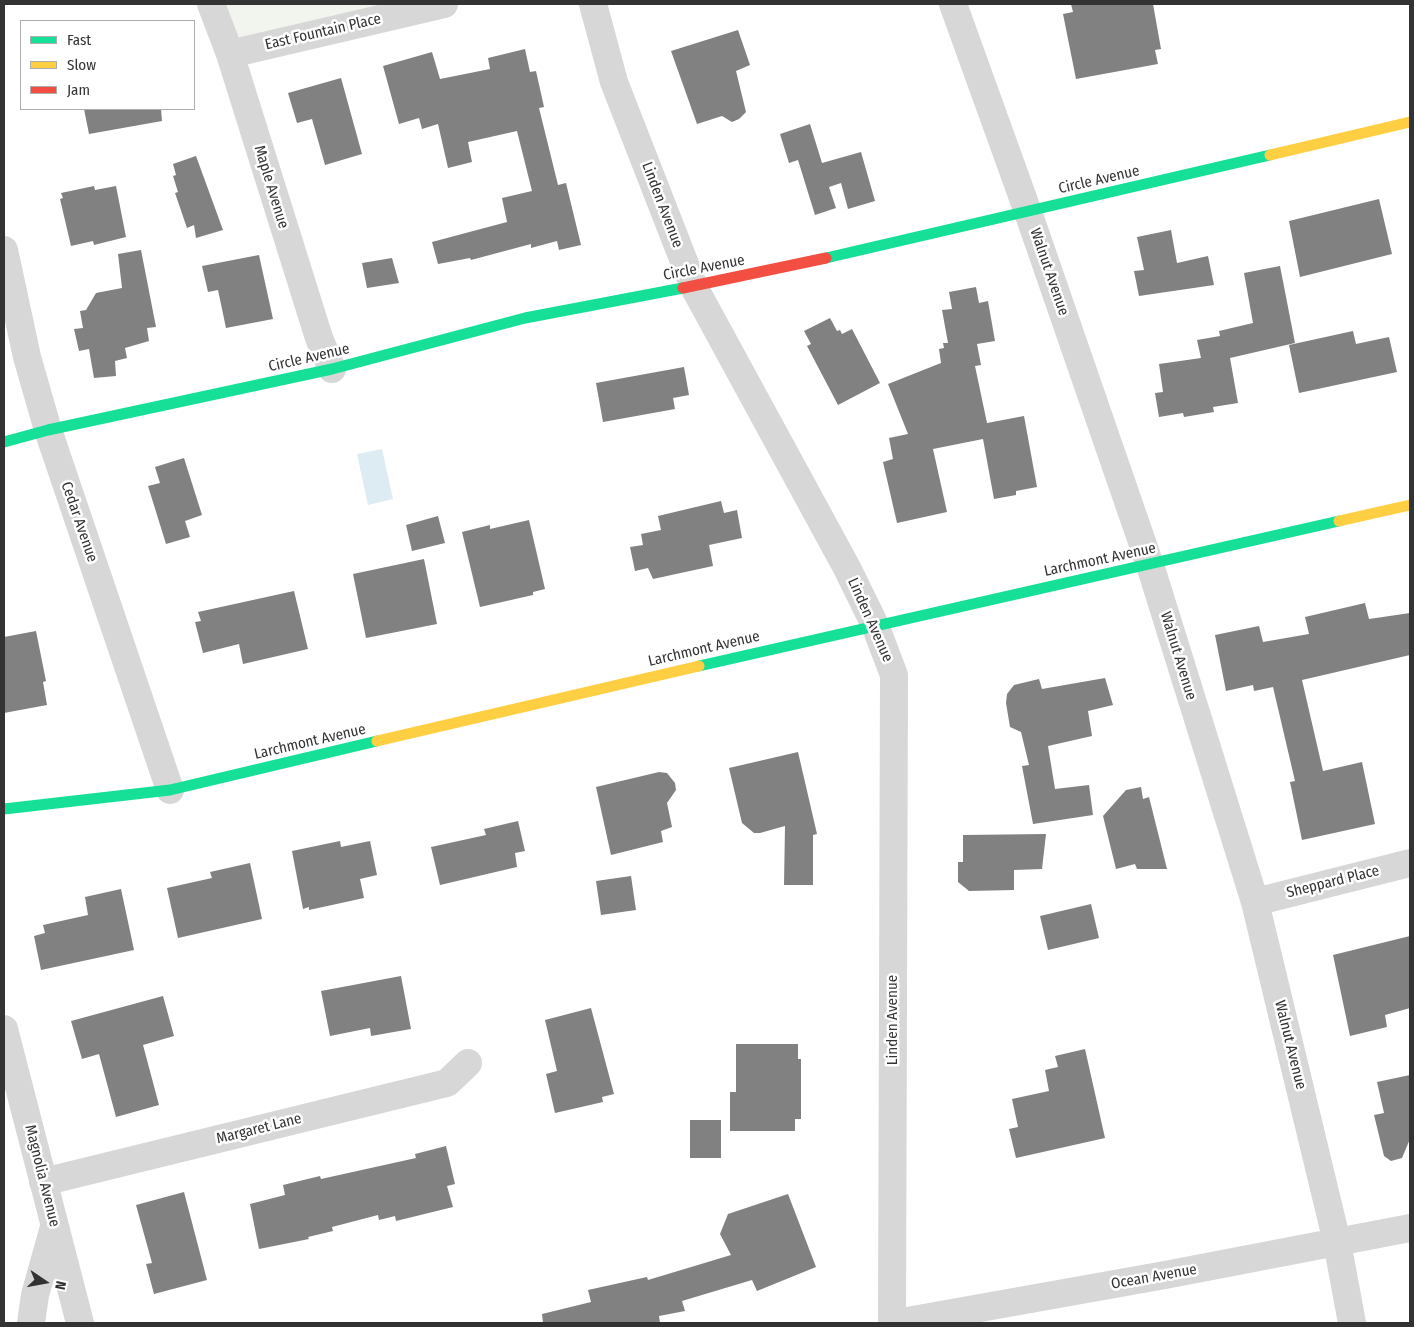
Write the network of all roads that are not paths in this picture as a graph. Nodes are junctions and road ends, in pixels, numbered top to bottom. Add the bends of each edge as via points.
1 (211, 4) edge
2 (444, 4) edge
3 (593, 4) edge
4 (953, 4) edge
5 (230, 54) junction
6 (1410, 122) edge
7 (1028, 212) junction
8 (4, 250) edge
9 (694, 287) junction
10 (332, 369) junction
11 (48, 430) junction
12 (4, 442) edge
13 (1410, 505) edge
14 (1150, 565) junction
15 (875, 625) junction
16 (170, 790) junction
17 (4, 809) edge
18 (1410, 863) edge
19 (1255, 902) junction
20 (4, 1029) edge
21 (468, 1064) dead end
22 (43, 1182) junction
23 (54, 1226) junction
24 (1410, 1228) edge
25 (1337, 1242) junction
26 (31, 1323) edge
27 (80, 1323) edge
28 (892, 1323) edge
29 (896, 1323) edge
30 (1352, 1323) edge

1 - 5 street, Maple Avenue
2 - 5 street, East Fountain Place
3 - 9 street, Linden Avenue via 614,82
4 - 7 street, Walnut Avenue
5 - 10 street, Maple Avenue via 319,338
6 - 7 street, Circle Avenue
7 - 9 street, Circle Avenue
7 - 14 street, Walnut Avenue
8 - 11 street, Cedar Avenue via 27,357
9 - 10 street, Circle Avenue via 525,318
9 - 15 street, Linden Avenue
10 - 11 street, Circle Avenue
11 - 12 street, Circle Avenue
11 - 16 street, Cedar Avenue
13 - 14 street, Larchmont Avenue
14 - 15 street, Larchmont Avenue
14 - 19 street, Walnut Avenue
15 - 16 street, Larchmont Avenue
15 - 28 street, Linden Avenue via 894,674
16 - 17 street, Larchmont Avenue via 79,803
18 - 19 street, Sheppard Place
19 - 25 street, Walnut Avenue
20 - 22 street, Magnolia Avenue
21 - 22 street, Margaret Lane via 447,1083
22 - 23 street, Magnolia Avenue
23 - 26 street via 35,1295
23 - 27 street, Magnolia Avenue
24 - 25 street, Ocean Avenue
25 - 29 street, Ocean Avenue via 1166,1276
25 - 30 street, Walnut Avenue

